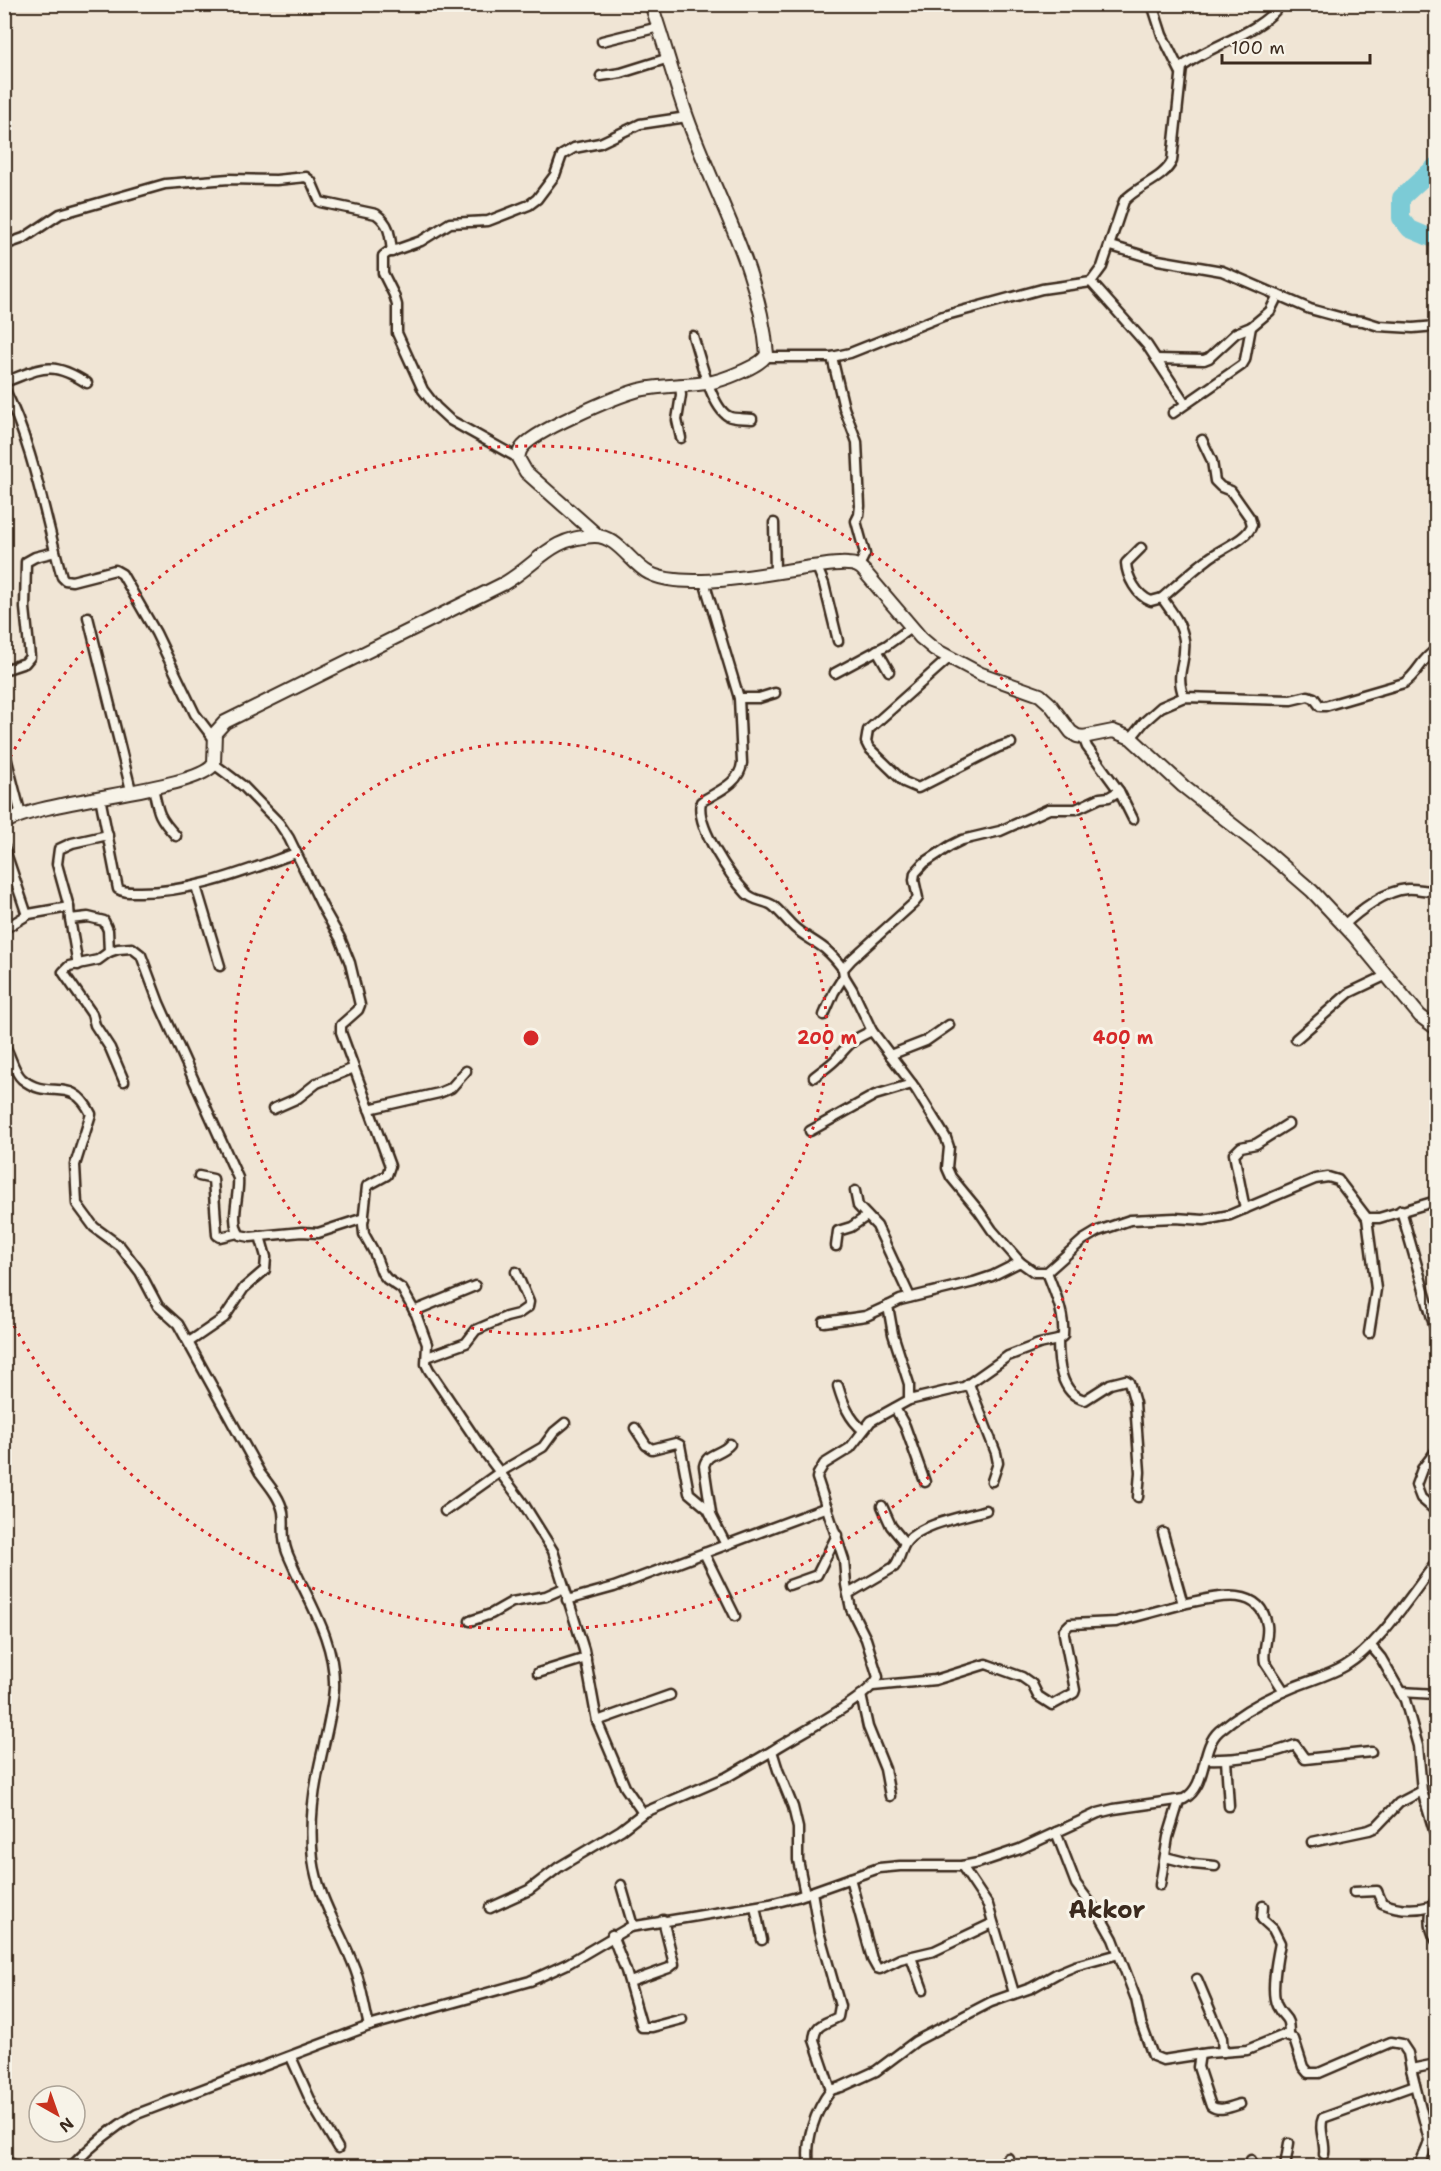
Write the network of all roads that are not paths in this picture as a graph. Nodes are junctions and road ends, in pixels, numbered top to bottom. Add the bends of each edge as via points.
1 (651, 4) edge
2 (1152, 4) edge
3 (1281, 4) edge
4 (658, 27) junction
5 (602, 41) dead end
6 (669, 58) junction
7 (1180, 71) junction
8 (601, 76) dead end
9 (687, 117) junction
10 (4, 245) edge
11 (1111, 246) junction
12 (392, 252) junction
13 (1091, 282) junction
14 (1278, 294) junction
15 (1437, 326) edge
16 (1251, 327) junction
17 (693, 336) dead end
18 (766, 357) junction
19 (832, 357) junction
20 (1156, 359) junction
21 (4, 382) edge
22 (87, 383) dead end
23 (707, 383) junction
24 (680, 384) junction
25 (4, 388) edge
26 (1185, 403) junction
27 (1173, 413) dead end
28 (752, 419) dead end
29 (681, 438) dead end
30 (1202, 440) dead end
31 (518, 458) junction
32 (774, 523) dead end
33 (597, 535) junction
34 (1141, 548) dead end
35 (55, 552) junction
36 (859, 566) junction
37 (817, 567) junction
38 (775, 572) junction
39 (704, 581) junction
40 (1161, 598) junction
41 (88, 617) dead end
42 (912, 627) junction
43 (838, 641) dead end
44 (877, 650) junction
45 (1437, 650) edge
46 (949, 658) junction
47 (4, 670) edge
48 (889, 671) dead end
49 (835, 673) dead end
50 (775, 693) dead end
51 (1184, 697) junction
52 (739, 698) junction
53 (1083, 737) junction
54 (1131, 738) junction
55 (214, 739) junction
56 (1011, 743) dead end
57 (4, 749) edge
58 (214, 764) junction
59 (153, 786) junction
60 (131, 790) junction
61 (1119, 791) junction
62 (100, 797) junction
63 (21, 815) junction
64 (1133, 819) dead end
65 (4, 823) edge
66 (108, 835) junction
67 (176, 836) dead end
68 (4, 847) edge
69 (296, 853) junction
70 (196, 886) junction
71 (1437, 891) edge
72 (69, 907) junction
73 (27, 915) junction
74 (70, 919) junction
75 (1344, 925) junction
76 (4, 929) edge
77 (110, 952) junction
78 (78, 965) junction
79 (220, 966) dead end
80 (844, 973) junction
81 (1387, 975) junction
82 (824, 1015) dead end
83 (949, 1025) dead end
84 (1437, 1028) edge
85 (872, 1031) junction
86 (1296, 1039) dead end
87 (4, 1045) edge
88 (890, 1055) junction
89 (354, 1068) junction
90 (466, 1071) dead end
91 (814, 1077) dead end
92 (124, 1080) dead end
93 (912, 1084) junction
94 (273, 1109) dead end
95 (369, 1109) junction
96 (1288, 1124) dead end
97 (810, 1131) dead end
98 (199, 1176) dead end
99 (855, 1191) dead end
100 (1437, 1201) edge
101 (1245, 1209) junction
102 (1401, 1210) junction
103 (867, 1216) junction
104 (364, 1218) junction
105 (1367, 1218) junction
106 (238, 1233) junction
107 (260, 1236) junction
108 (836, 1246) dead end
109 (1020, 1262) junction
110 (516, 1272) dead end
111 (1047, 1272) junction
112 (475, 1286) dead end
113 (910, 1297) junction
114 (888, 1306) junction
115 (414, 1311) junction
116 (824, 1322) dead end
117 (1437, 1332) edge
118 (1369, 1333) dead end
119 (1058, 1340) junction
120 (189, 1342) junction
121 (427, 1357) junction
122 (969, 1384) junction
123 (837, 1386) dead end
124 (909, 1400) junction
125 (895, 1408) junction
126 (565, 1423) dead end
127 (635, 1428) dead end
128 (863, 1430) junction
129 (730, 1444) dead end
130 (1437, 1451) edge
131 (500, 1472) junction
132 (992, 1481) dead end
133 (925, 1482) dead end
134 (1138, 1497) dead end
135 (882, 1506) dead end
136 (827, 1507) junction
137 (986, 1510) dead end
138 (445, 1511) dead end
139 (1437, 1511) edge
140 (712, 1514) junction
141 (1163, 1533) dead end
142 (837, 1535) junction
143 (905, 1544) junction
144 (726, 1545) junction
145 (704, 1553) junction
146 (1437, 1563) edge
147 (789, 1586) dead end
148 (564, 1588) junction
149 (848, 1594) junction
150 (567, 1600) junction
151 (1183, 1604) junction
152 (735, 1616) dead end
153 (470, 1621) dead end
154 (1371, 1646) junction
155 (586, 1658) junction
156 (538, 1673) dead end
157 (873, 1686) junction
158 (1284, 1691) junction
159 (1401, 1692) junction
160 (1437, 1694) edge
161 (670, 1695) dead end
162 (861, 1695) junction
163 (597, 1721) junction
164 (772, 1751) junction
165 (1371, 1752) dead end
166 (1205, 1758) junction
167 (1226, 1760) junction
168 (1422, 1791) junction
169 (890, 1796) dead end
170 (1437, 1798) edge
171 (1176, 1801) junction
172 (1425, 1802) junction
173 (1229, 1806) dead end
174 (643, 1814) junction
175 (1056, 1832) junction
176 (1437, 1837) edge
177 (1312, 1842) dead end
178 (1165, 1857) junction
179 (962, 1866) junction
180 (1215, 1866) dead end
181 (850, 1878) junction
182 (621, 1885) dead end
183 (1160, 1885) dead end
184 (1354, 1892) dead end
185 (808, 1893) junction
186 (1434, 1902) edge
187 (1263, 1906) dead end
188 (755, 1907) junction
189 (490, 1908) dead end
190 (663, 1920) junction
191 (993, 1923) junction
192 (633, 1926) junction
193 (612, 1935) junction
194 (762, 1940) dead end
195 (1437, 1940) edge
196 (1119, 1954) junction
197 (911, 1957) junction
198 (1197, 1979) dead end
199 (630, 1982) junction
200 (923, 1990) dead end
201 (1014, 1993) junction
202 (682, 2019) dead end
203 (369, 2026) junction
204 (1289, 2036) junction
205 (1223, 2052) junction
206 (1200, 2054) junction
207 (291, 2057) junction
208 (1437, 2064) edge
209 (1411, 2069) junction
210 (1415, 2085) junction
211 (831, 2090) junction
212 (1240, 2104) dead end
213 (1288, 2143) dead end
214 (338, 2148) dead end
215 (1324, 2154) dead end
216 (1008, 2158) dead end
217 (4, 2162) edge
218 (12, 2166) edge
219 (72, 2166) edge
220 (810, 2166) edge
221 (999, 2166) edge
222 (1285, 2166) edge
223 (1420, 2166) edge

1 - 4 street
2 - 7 street
3 - 7 street via 1244,33
4 - 5 street
4 - 6 street
6 - 8 street
6 - 9 street
7 - 11 street via 1172,161 1124,201
9 - 12 street via 640,124 600,143 574,148 562,155 555,175 529,205 488,221 450,224
9 - 18 street via 745,255 757,298
10 - 12 street via 24,238 60,214 165,184 306,177 320,202 381,218 389,227
11 - 13 street
11 - 14 street via 1158,260 1222,271
12 - 31 street via 383,256 383,273 394,295 397,333 423,390 450,420
13 - 19 street via 1042,289 943,316
13 - 20 street
14 - 15 street via 1310,309 1379,326
14 - 16 street via 1270,311
16 - 20 street via 1236,333 1204,360
16 - 26 street via 1242,365
17 - 23 street
18 - 19 street
18 - 23 street via 759,364
19 - 36 street via 857,442 860,506 856,521 865,554
20 - 26 street
21 - 22 street via 46,368 76,375
23 - 24 street
23 - 28 street via 728,417
24 - 29 street via 677,420
24 - 31 street via 638,391 598,406 533,438 522,447
25 - 35 street via 37,476
26 - 27 street
30 - 40 street via 1212,461 1215,481 1231,491 1252,525
31 - 33 street via 526,472
32 - 38 street
33 - 39 street via 620,547 650,574
33 - 55 street via 554,546 503,584 225,722
34 - 40 street via 1126,563 1129,575 1142,597 1151,601
35 - 47 street via 26,562 30,657 25,663
35 - 55 street via 62,577 67,580 115,570 122,574 195,714
36 - 37 street
36 - 42 street
37 - 38 street
37 - 43 street
38 - 39 street
39 - 52 street
40 - 51 street via 1175,615 1184,639 1179,680
41 - 60 street
42 - 44 street
42 - 46 street via 927,644
44 - 48 street
44 - 49 street
45 - 51 street via 1423,659 1404,683 1325,706 1308,696
46 - 53 street via 981,675 1040,695 1071,732
46 - 56 street via 868,730 866,742 904,782 918,788
50 - 52 street
51 - 54 street via 1161,707
52 - 80 street via 742,768 725,788 701,802 706,832 746,893 776,909 794,928 826,949
53 - 54 street via 1113,731
53 - 61 street
54 - 75 street via 1183,786 1312,891
55 - 58 street
57 - 63 street
58 - 59 street via 201,774
58 - 69 street via 243,786 279,823
59 - 60 street
59 - 67 street via 162,822
60 - 62 street
61 - 64 street
61 - 80 street via 1076,809 1049,809 1000,831 962,840 939,853 915,873 918,898 851,960
62 - 63 street
62 - 66 street
63 - 65 street
66 - 70 street via 120,891 152,892
66 - 72 street via 59,849 57,864
68 - 73 street
69 - 70 street
69 - 89 street via 350,963 360,1005 340,1028
70 - 79 street
71 - 75 street via 1398,891 1370,903
72 - 73 street
72 - 74 street
73 - 76 street
74 - 77 street via 88,917 104,921
74 - 78 street
75 - 81 street
77 - 78 street
77 - 106 street via 132,948 141,955 238,1178
78 - 92 street via 69,966 63,974 92,1014
80 - 82 street
80 - 85 street
81 - 84 street via 1420,1016
81 - 86 street via 1349,993
83 - 88 street via 926,1041
85 - 88 street
85 - 91 street via 855,1038
87 - 120 street via 21,1078 84,1099 91,1114 75,1165 77,1203 94,1227 120,1246 159,1306 178,1324
88 - 93 street
89 - 94 street via 317,1083 298,1098
89 - 95 street
90 - 95 street via 451,1088
93 - 97 street via 876,1095
93 - 109 street via 946,1138 951,1177
95 - 104 street via 390,1166 387,1175 368,1186
96 - 101 street via 1234,1154
98 - 106 street via 213,1179 217,1235
99 - 103 street via 858,1206
100 - 102 street
101 - 105 street via 1328,1177 1338,1180
101 - 111 street via 1204,1220 1130,1220 1083,1240
102 - 105 street
102 - 117 street
103 - 108 street via 838,1231
103 - 113 street via 877,1226
104 - 107 street via 318,1233
104 - 115 street via 366,1239 382,1274 402,1288
105 - 118 street via 1376,1289
106 - 107 street via 243,1237
107 - 120 street via 266,1270 244,1288 224,1318
109 - 111 street via 1034,1272
109 - 113 street via 974,1282
110 - 121 street via 528,1307 476,1330 466,1343
111 - 119 street via 1062,1318 1063,1336
112 - 115 street
113 - 114 street
114 - 116 street via 866,1316
114 - 124 street via 909,1384
115 - 121 street via 427,1344
119 - 122 street via 1008,1356
119 - 134 street via 1062,1377 1081,1400 1110,1384 1129,1382 1135,1403
120 - 203 street via 279,1501 284,1543 320,1624 330,1659 334,1687 316,1778 313,1858 319,1888 356,1970
121 - 131 street via 429,1370
122 - 124 street
122 - 132 street via 996,1454 998,1463
123 - 128 street via 853,1422
124 - 125 street
125 - 128 street
125 - 133 street
126 - 131 street via 543,1447
127 - 140 street via 652,1449 680,1445 689,1493
128 - 136 street via 856,1443 824,1464 818,1474
129 - 140 street via 705,1461
130 - 139 street via 1422,1469 1416,1485 1421,1498
131 - 138 street
131 - 148 street via 553,1551
135 - 143 street
136 - 142 street
136 - 144 street
137 - 143 street via 928,1528
140 - 144 street
141 - 151 street
142 - 147 street via 817,1575
142 - 149 street
143 - 149 street via 894,1567
144 - 145 street
145 - 150 street
145 - 152 street
146 - 154 street
148 - 150 street
148 - 153 street via 546,1596 512,1602
149 - 157 street via 874,1661 878,1677
150 - 155 street
151 - 157 street via 1116,1622 1070,1624 1064,1634 1075,1690 1052,1705 1022,1677 986,1664 935,1680
151 - 158 street via 1240,1596 1256,1603 1267,1627 1264,1662
154 - 158 street via 1345,1666
154 - 159 street
155 - 156 street
155 - 163 street
157 - 162 street
158 - 166 street via 1218,1732
159 - 160 street
159 - 168 street via 1418,1746
161 - 163 street
162 - 164 street
162 - 169 street
163 - 174 street via 625,1787
164 - 174 street via 727,1777
164 - 185 street via 793,1807 798,1828 798,1860
165 - 167 street via 1305,1759 1295,1745
166 - 167 street
166 - 171 street via 1194,1789 1189,1796
167 - 173 street
168 - 172 street
168 - 177 street via 1399,1803 1376,1827
170 - 172 street
171 - 175 street via 1098,1814
171 - 178 street
172 - 176 street
174 - 189 street via 559,1866 529,1890
175 - 179 street via 999,1856
175 - 196 street via 1076,1884 1100,1916
178 - 180 street
178 - 183 street
179 - 181 street via 879,1868
179 - 191 street via 988,1905
181 - 185 street
181 - 197 street via 877,1968
182 - 192 street
184 - 186 street via 1375,1890 1382,1903 1409,1909
185 - 188 street
185 - 211 street via 840,2006 838,2017 814,2032
186 - 195 street via 1430,1916
187 - 204 street via 1262,1919 1280,1943 1274,1995 1276,2005 1288,2020
188 - 190 street
188 - 194 street
190 - 192 street
190 - 199 street via 674,1964
191 - 197 street
191 - 201 street
192 - 193 street
193 - 199 street
193 - 203 street via 567,1964 530,1981
196 - 201 street via 1075,1966
196 - 206 street via 1153,2056 1175,2059
197 - 200 street
198 - 205 street via 1222,2038
199 - 202 street via 642,2026
201 - 211 street via 940,2027 876,2071
203 - 207 street
204 - 205 street via 1275,2037 1247,2050
204 - 209 street via 1297,2044 1308,2073 1319,2073 1390,2042 1402,2044
205 - 206 street
206 - 212 street via 1198,2067 1210,2106 1221,2109
207 - 214 street via 312,2106
207 - 219 street via 137,2115 102,2137
208 - 209 street
209 - 210 street
210 - 215 street via 1323,2118
210 - 223 street via 1429,2140
211 - 220 street via 812,2129 808,2147
213 - 222 street
216 - 221 street
217 - 218 street

